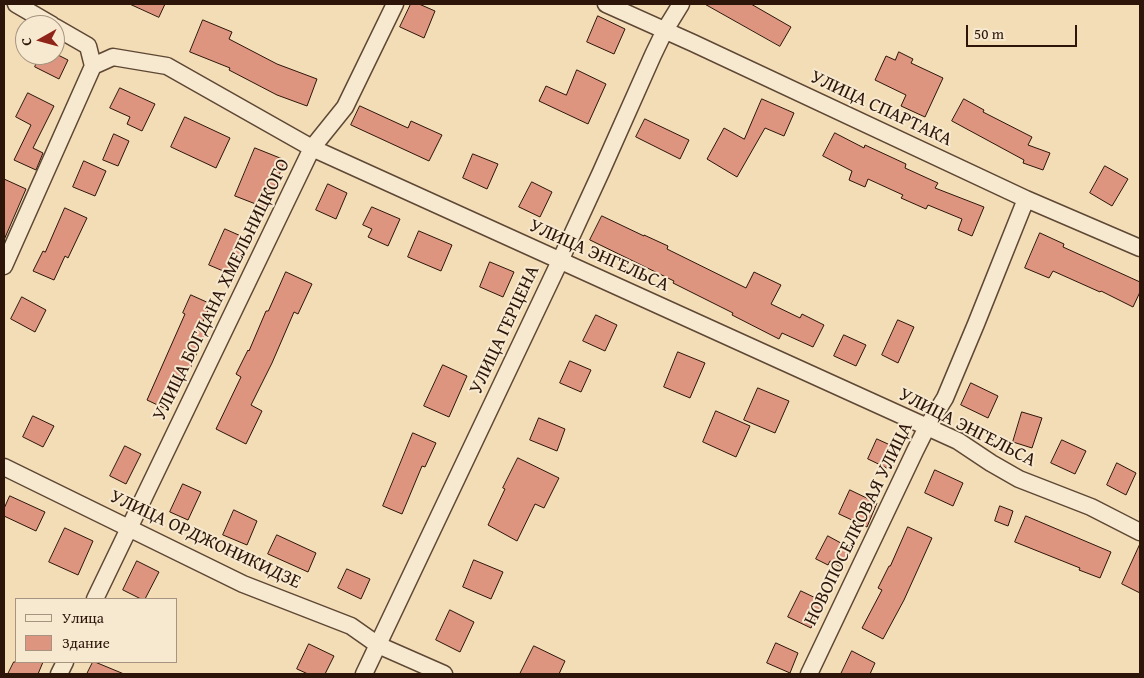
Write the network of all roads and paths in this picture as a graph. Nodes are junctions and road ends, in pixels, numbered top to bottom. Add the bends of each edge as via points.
1 (16, 4) edge
2 (395, 4) edge
3 (606, 4) edge
4 (681, 4) edge
5 (35, 15) edge
6 (665, 30) junction
7 (65, 32) edge
8 (93, 66) junction
9 (312, 148) junction
10 (1026, 199) junction
11 (1140, 248) edge
12 (560, 261) junction
13 (4, 266) edge
14 (927, 427) junction
15 (4, 467) edge
16 (129, 528) junction
17 (1140, 532) edge
18 (95, 598) edge
19 (378, 645) junction
20 (364, 674) edge
21 (444, 674) edge
22 (809, 674) edge

1 - 5 street
2 - 9 street, УЛИЦА БОГДАНА ХМЕЛЬНИЦКОГО via 345,107
3 - 6 street, УЛИЦА СПАРТАКА
4 - 6 street, УЛИЦА ГЕРЦЕНА
6 - 10 street, УЛИЦА СПАРТАКА
6 - 12 street, УЛИЦА ГЕРЦЕНА
7 - 8 street via 88,46
8 - 9 street, УЛИЦА ЭНГЕЛЬСА via 113,57 167,66
8 - 13 street
9 - 12 street, УЛИЦА ЭНГЕЛЬСА
9 - 16 street, УЛИЦА БОГДАНА ХМЕЛЬНИЦКОГО
10 - 11 street, УЛИЦА СПАРТАКА
10 - 14 street, НОВОПОСЕЛКОВАЯ УЛИЦА via 945,398
12 - 14 street, УЛИЦА ЭНГЕЛЬСА
12 - 19 street, УЛИЦА ГЕРЦЕНА
14 - 17 street, УЛИЦА ЭНГЕЛЬСА via 958,441 1019,479 1091,507
14 - 22 street, НОВОПОСЕЛКОВАЯ УЛИЦА
15 - 16 street, УЛИЦА ОРДЖОНИКИДЗЕ
16 - 18 street, УЛИЦА БОГДАНА ХМЕЛЬНИЦКОГО
16 - 19 street, УЛИЦА ОРДЖОНИКИДЗЕ via 243,584 351,626
19 - 20 street, УЛИЦА ГЕРЦЕНА
19 - 21 street, УЛИЦА ОРДЖОНИКИДЗЕ

